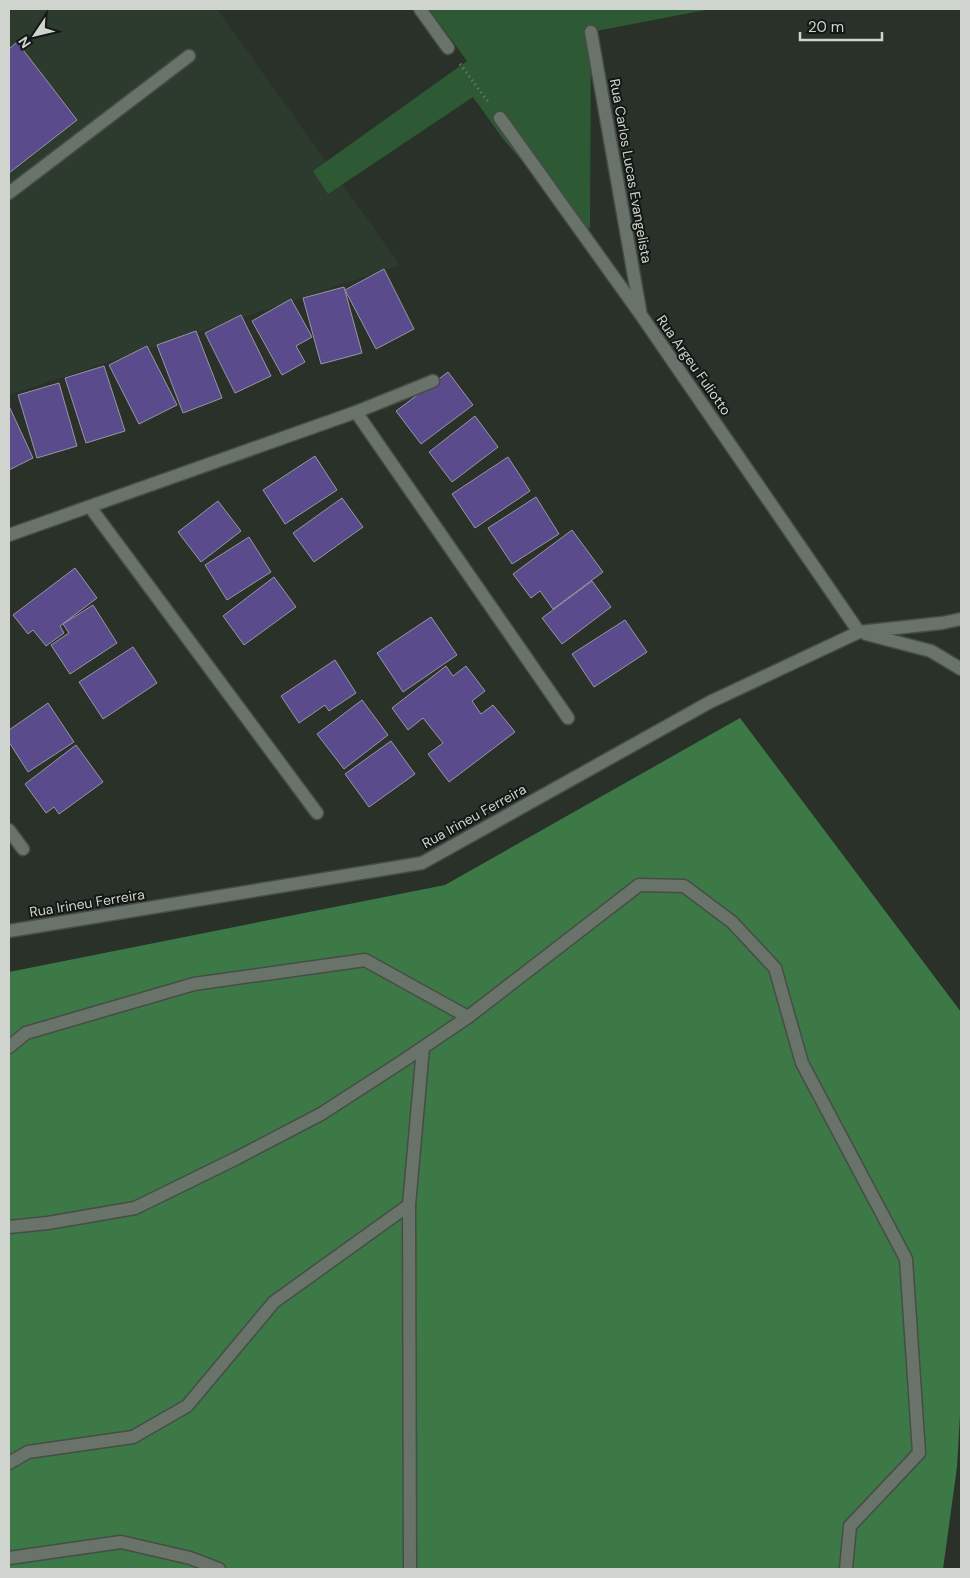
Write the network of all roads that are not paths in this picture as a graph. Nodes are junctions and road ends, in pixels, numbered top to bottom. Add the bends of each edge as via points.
1 (420, 9) edge
2 (591, 32) dead end
3 (448, 48) road end
4 (189, 56) dead end
5 (500, 118) road end
6 (9, 193) edge
7 (641, 315) junction
8 (433, 382) dead end
9 (356, 412) junction
10 (90, 506) junction
11 (9, 535) edge
12 (961, 619) edge
13 (859, 632) junction
14 (961, 669) edge
15 (568, 718) dead end
16 (317, 812) dead end
17 (9, 830) edge
18 (23, 849) dead end
19 (9, 931) edge
20 (468, 1017) junction
21 (9, 1047) edge
22 (423, 1048) junction
23 (409, 1205) junction
24 (9, 1227) edge
25 (9, 1463) edge
26 (9, 1558) edge
27 (219, 1569) edge
28 (410, 1569) edge
29 (846, 1569) edge

1 - 3 street
2 - 7 street, Rua Carlos Lucas Evangelista
4 - 6 street
5 - 7 street, Rua Argeu Fuliotto
7 - 13 street, Rua Argeu Fuliotto
8 - 9 street
9 - 10 street
9 - 15 street
10 - 11 street
10 - 16 street
12 - 13 street, Rua Irineu Ferreira
13 - 14 street via 931,651
13 - 19 street, Rua Irineu Ferreira via 710,702 422,862
17 - 18 street
20 - 21 street via 365,960 194,984 26,1033
20 - 22 street
20 - 29 street via 639,885 684,886 732,922 775,968 802,1063 906,1259 920,1453 850,1526
22 - 23 street
22 - 24 street via 322,1114 135,1208 48,1224
23 - 25 street via 274,1302 187,1406 133,1437 28,1452
23 - 28 street
26 - 27 street via 121,1542 190,1558

